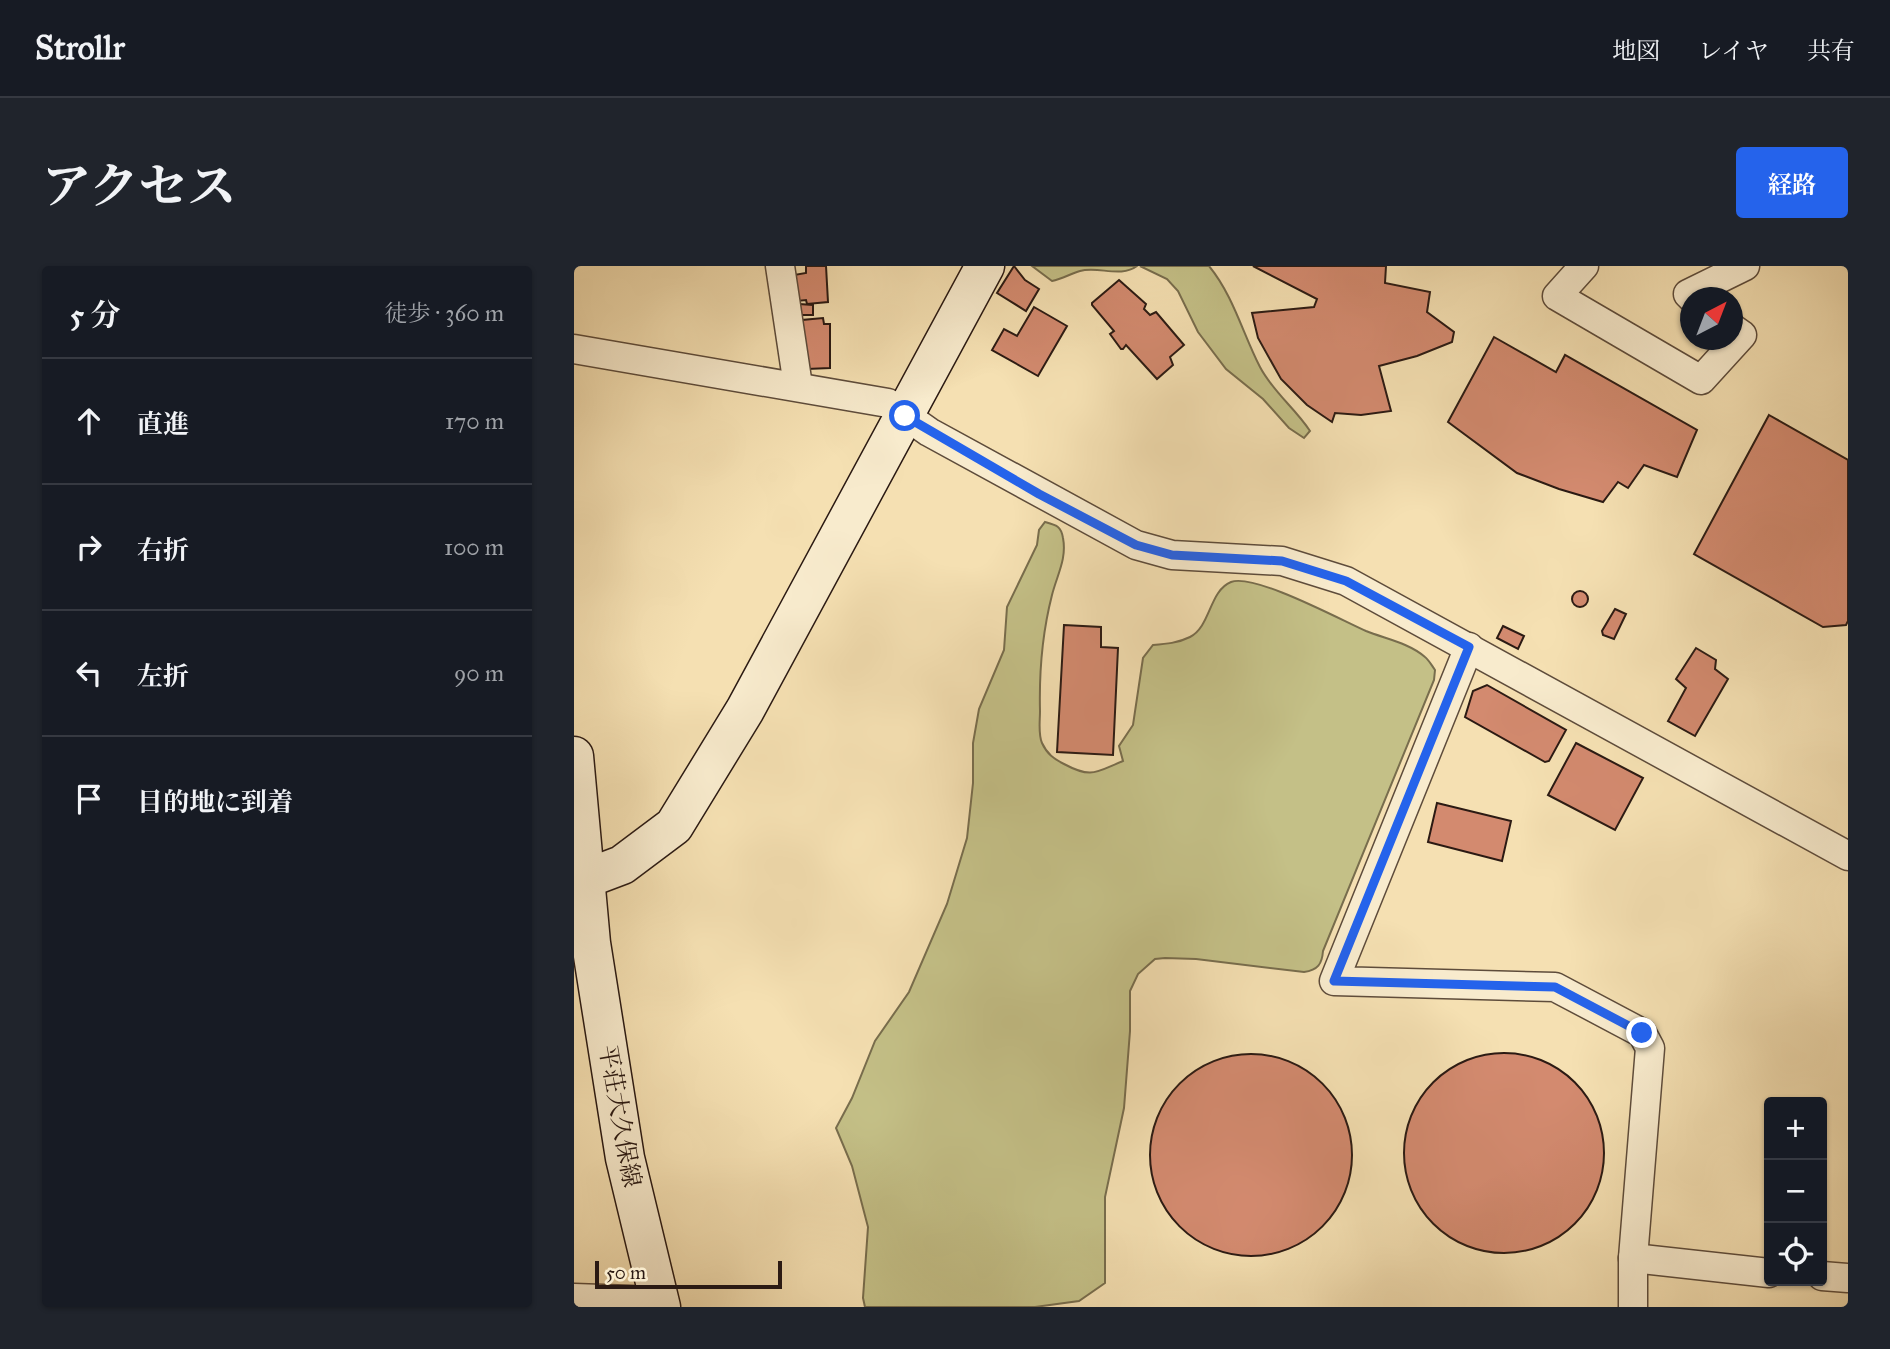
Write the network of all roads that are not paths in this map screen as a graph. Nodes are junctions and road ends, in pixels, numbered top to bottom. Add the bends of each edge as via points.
1 (780, 266) edge
2 (985, 266) edge
3 (1584, 266) edge
4 (1745, 266) edge
5 (1702, 287) edge
6 (574, 349) edge
7 (1728, 350) edge
8 (798, 386) junction
9 (905, 416) junction
10 (1469, 647) junction
11 (574, 756) edge
12 (1848, 856) edge
13 (585, 879) junction
14 (1633, 1258) junction
15 (1764, 1272) edge
16 (1827, 1276) edge
17 (1848, 1278) edge
18 (574, 1297) edge
19 (1634, 1300) edge
20 (660, 1304) edge

1 - 8 street
2 - 9 street
3 - 7 street via 1557,296 1701,380
4 - 5 street
6 - 8 street
8 - 9 street via 888,403
9 - 10 street via 1136,545 1172,555 1282,561 1346,581
9 - 13 street via 745,710 674,826 622,864
10 - 12 street
10 - 14 street via 1334,981 1555,987 1642,1033 1650,1048
11 - 13 street, 平荘大久保線
13 - 20 street, 平荘大久保線 via 625,1158
14 - 15 street
14 - 19 street
16 - 17 street
18 - 20 street

